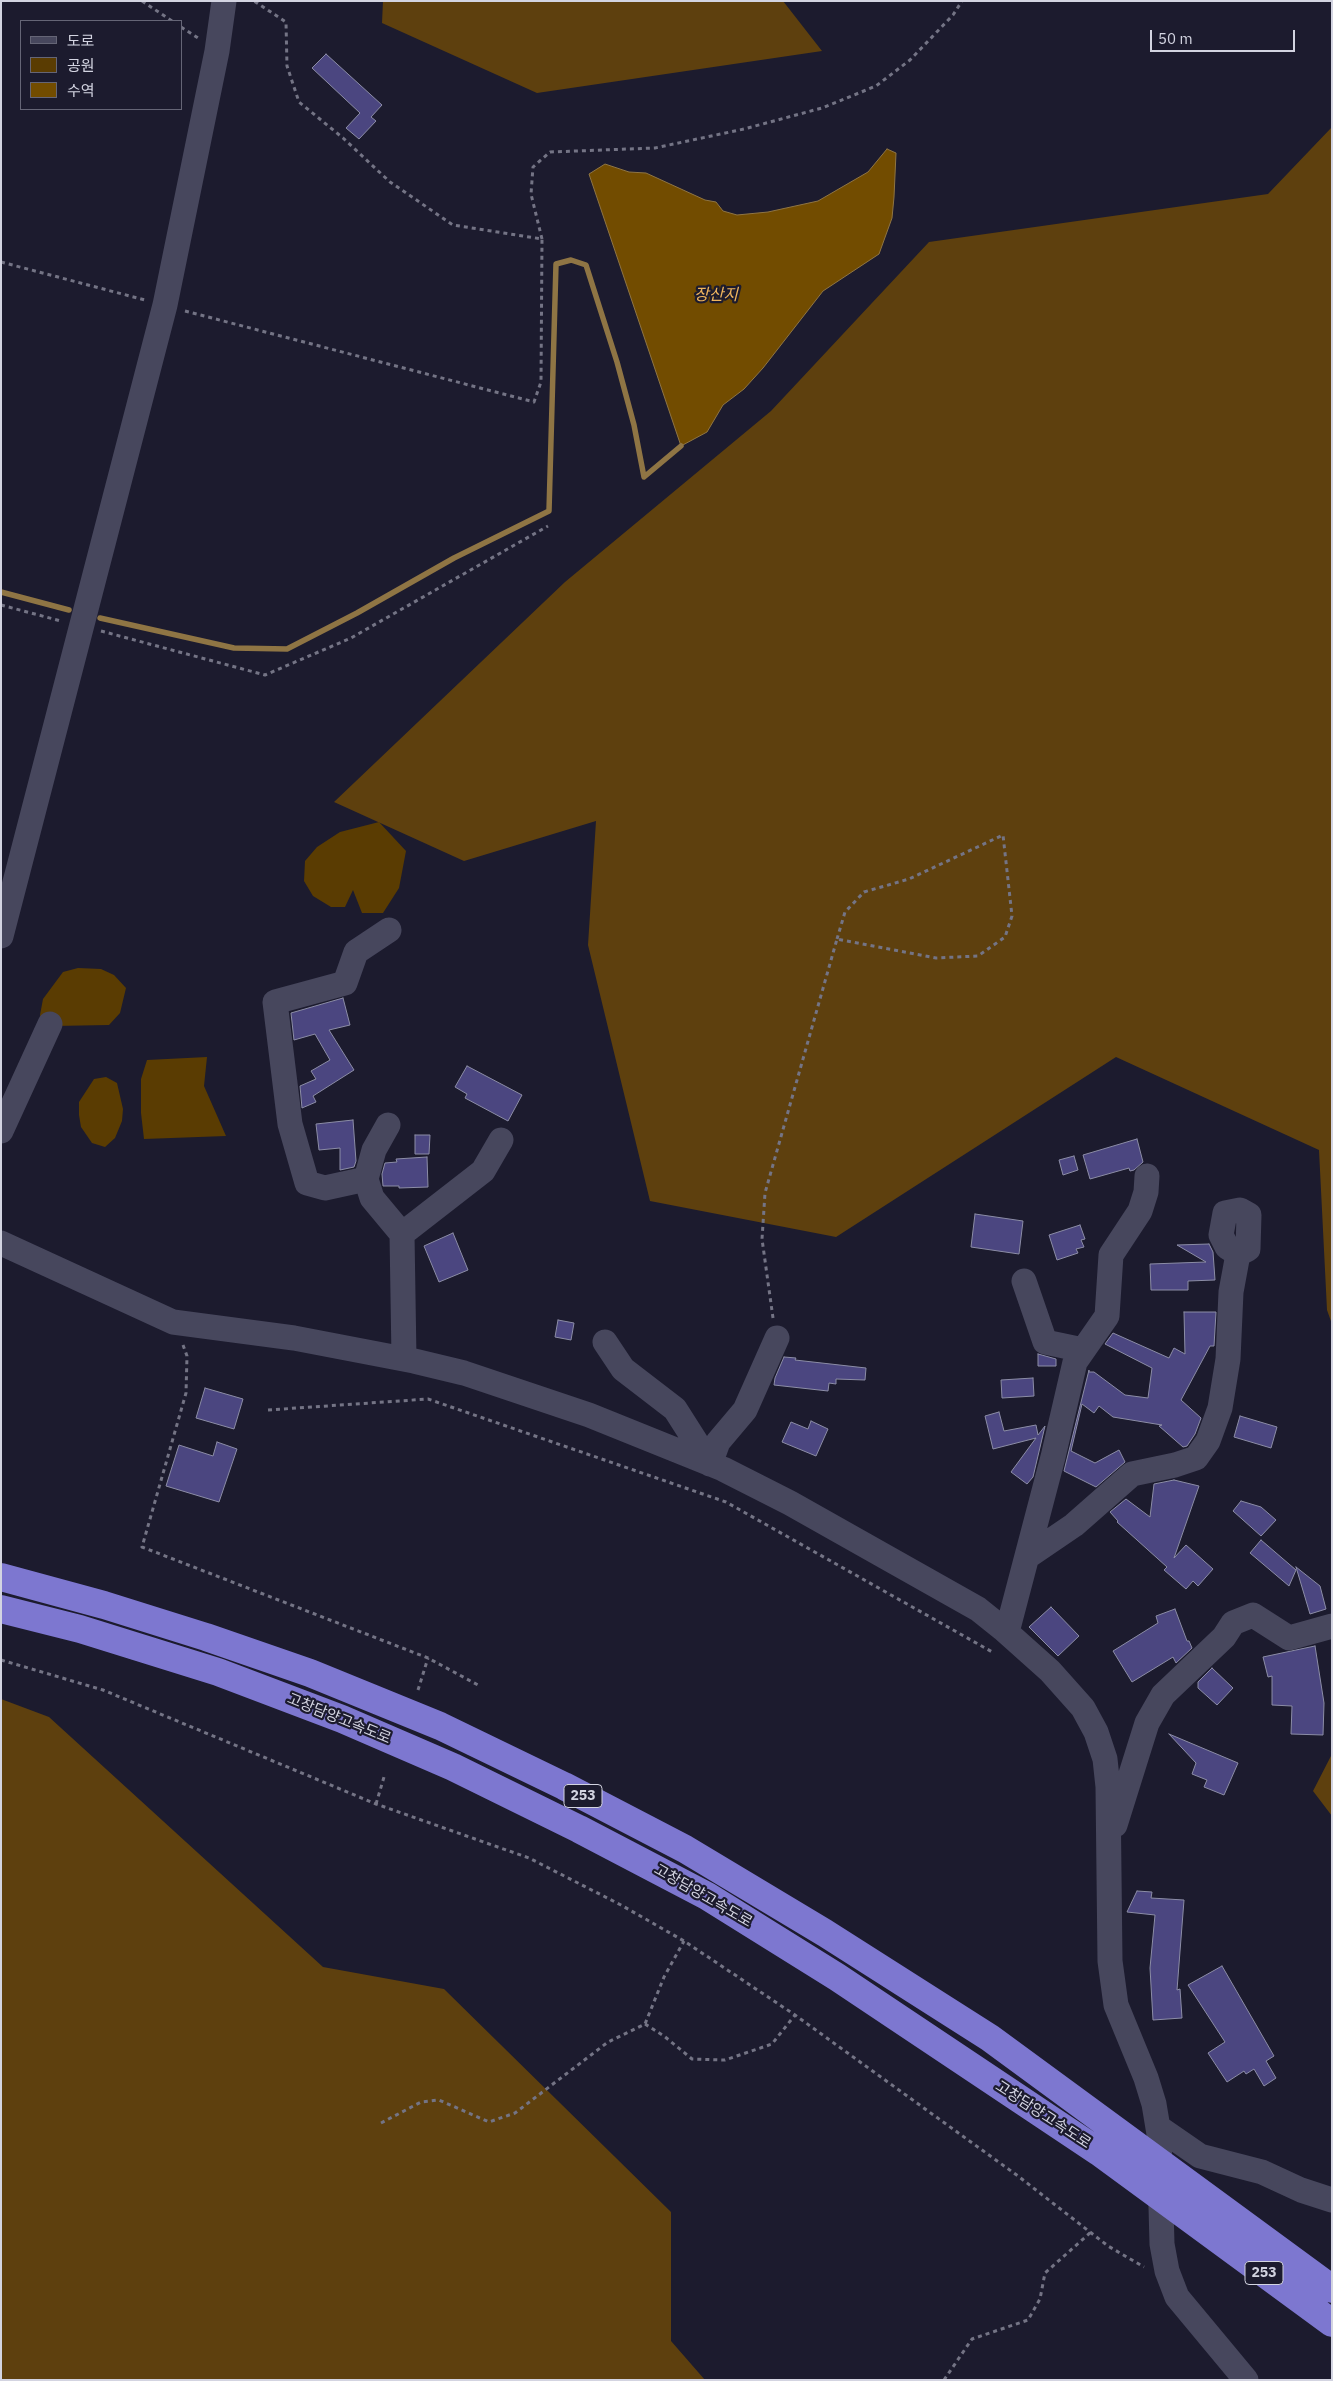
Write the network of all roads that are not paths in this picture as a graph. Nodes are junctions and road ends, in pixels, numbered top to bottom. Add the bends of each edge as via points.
1 (224, 1) edge
2 (389, 930) dead end
3 (1, 936) edge
4 (50, 1024) dead end
5 (388, 1125) dead end
6 (1, 1131) edge
7 (501, 1140) dead end
8 (1147, 1176) dead end
9 (366, 1179) junction
10 (402, 1234) junction
11 (1, 1243) edge
12 (1238, 1254) dead end
13 (1024, 1281) dead end
14 (777, 1338) road end
15 (605, 1342) dead end
16 (1083, 1350) junction
17 (404, 1359) junction
18 (710, 1464) junction
19 (1027, 1557) junction
20 (1, 1577) edge
21 (1, 1609) edge
22 (1332, 1626) edge
23 (1007, 1632) junction
24 (1108, 1847) junction
25 (1158, 2127) junction
26 (1332, 2200) edge
27 (1332, 2289) edge
28 (1332, 2323) edge
29 (1246, 2380) edge

1 - 3 street via 217,51 165,306
2 - 9 street via 356,952 346,983 275,1002 290,1124 307,1183 325,1188
4 - 6 street
5 - 9 street via 374,1150
7 - 10 street via 483,1171
8 - 16 street via 1140,1211 1111,1254 1107,1316
9 - 10 street via 372,1198
10 - 17 street
11 - 17 street via 173,1322 294,1338
12 - 19 street via 1231,1292 1228,1359 1220,1408 1208,1441 1196,1458 1132,1474 1074,1525
13 - 16 street via 1045,1342
14 - 18 street via 745,1410 718,1442
15 - 18 street via 623,1369 675,1409
16 - 19 street via 1075,1362
17 - 18 street via 464,1373 589,1415
18 - 23 street via 790,1503 978,1609
19 - 23 street
20 - 27 highway, 고창담양고속도로 / 253 via 104,1605 310,1673 440,1726 685,1849 990,2038
21 - 28 highway, 고창담양고속도로 / 253 via 218,1672 342,1719 453,1767 715,1901 1099,2152
22 - 24 street via 1289,1638 1253,1615 1233,1623 1224,1637 1163,1695 1147,1723
23 - 24 street via 1061,1683 1083,1708 1096,1732 1105,1759
24 - 25 street via 1110,1962 1116,2005 1146,2078
25 - 26 street via 1200,2156 1262,2172
25 - 29 street via 1162,2244 1167,2271 1182,2304

